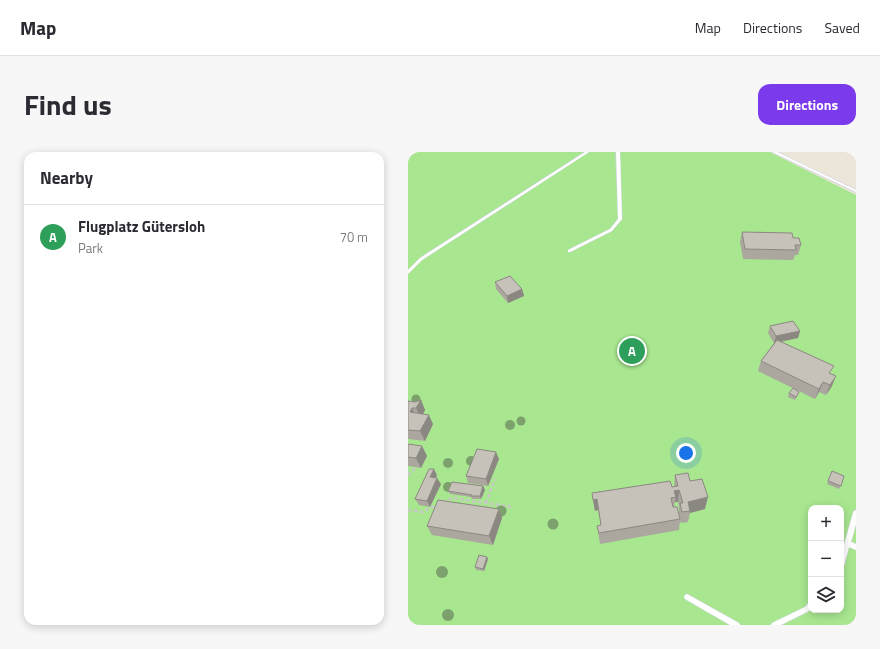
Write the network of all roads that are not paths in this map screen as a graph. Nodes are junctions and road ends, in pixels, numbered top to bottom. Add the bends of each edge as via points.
1 (587, 152) edge
2 (618, 152) edge
3 (774, 152) edge
4 (856, 191) edge
5 (569, 251) dead end
6 (408, 272) edge
7 (856, 513) edge
8 (848, 543) junction
9 (856, 547) edge
10 (844, 556) edge
11 (687, 597) dead end
12 (808, 608) edge
13 (737, 625) edge
14 (774, 625) edge

1 - 6 lane via 421,259
2 - 5 lane via 620,218 610,230
3 - 4 lane
7 - 8 lane
8 - 9 lane
8 - 10 lane
11 - 13 lane
12 - 14 lane

